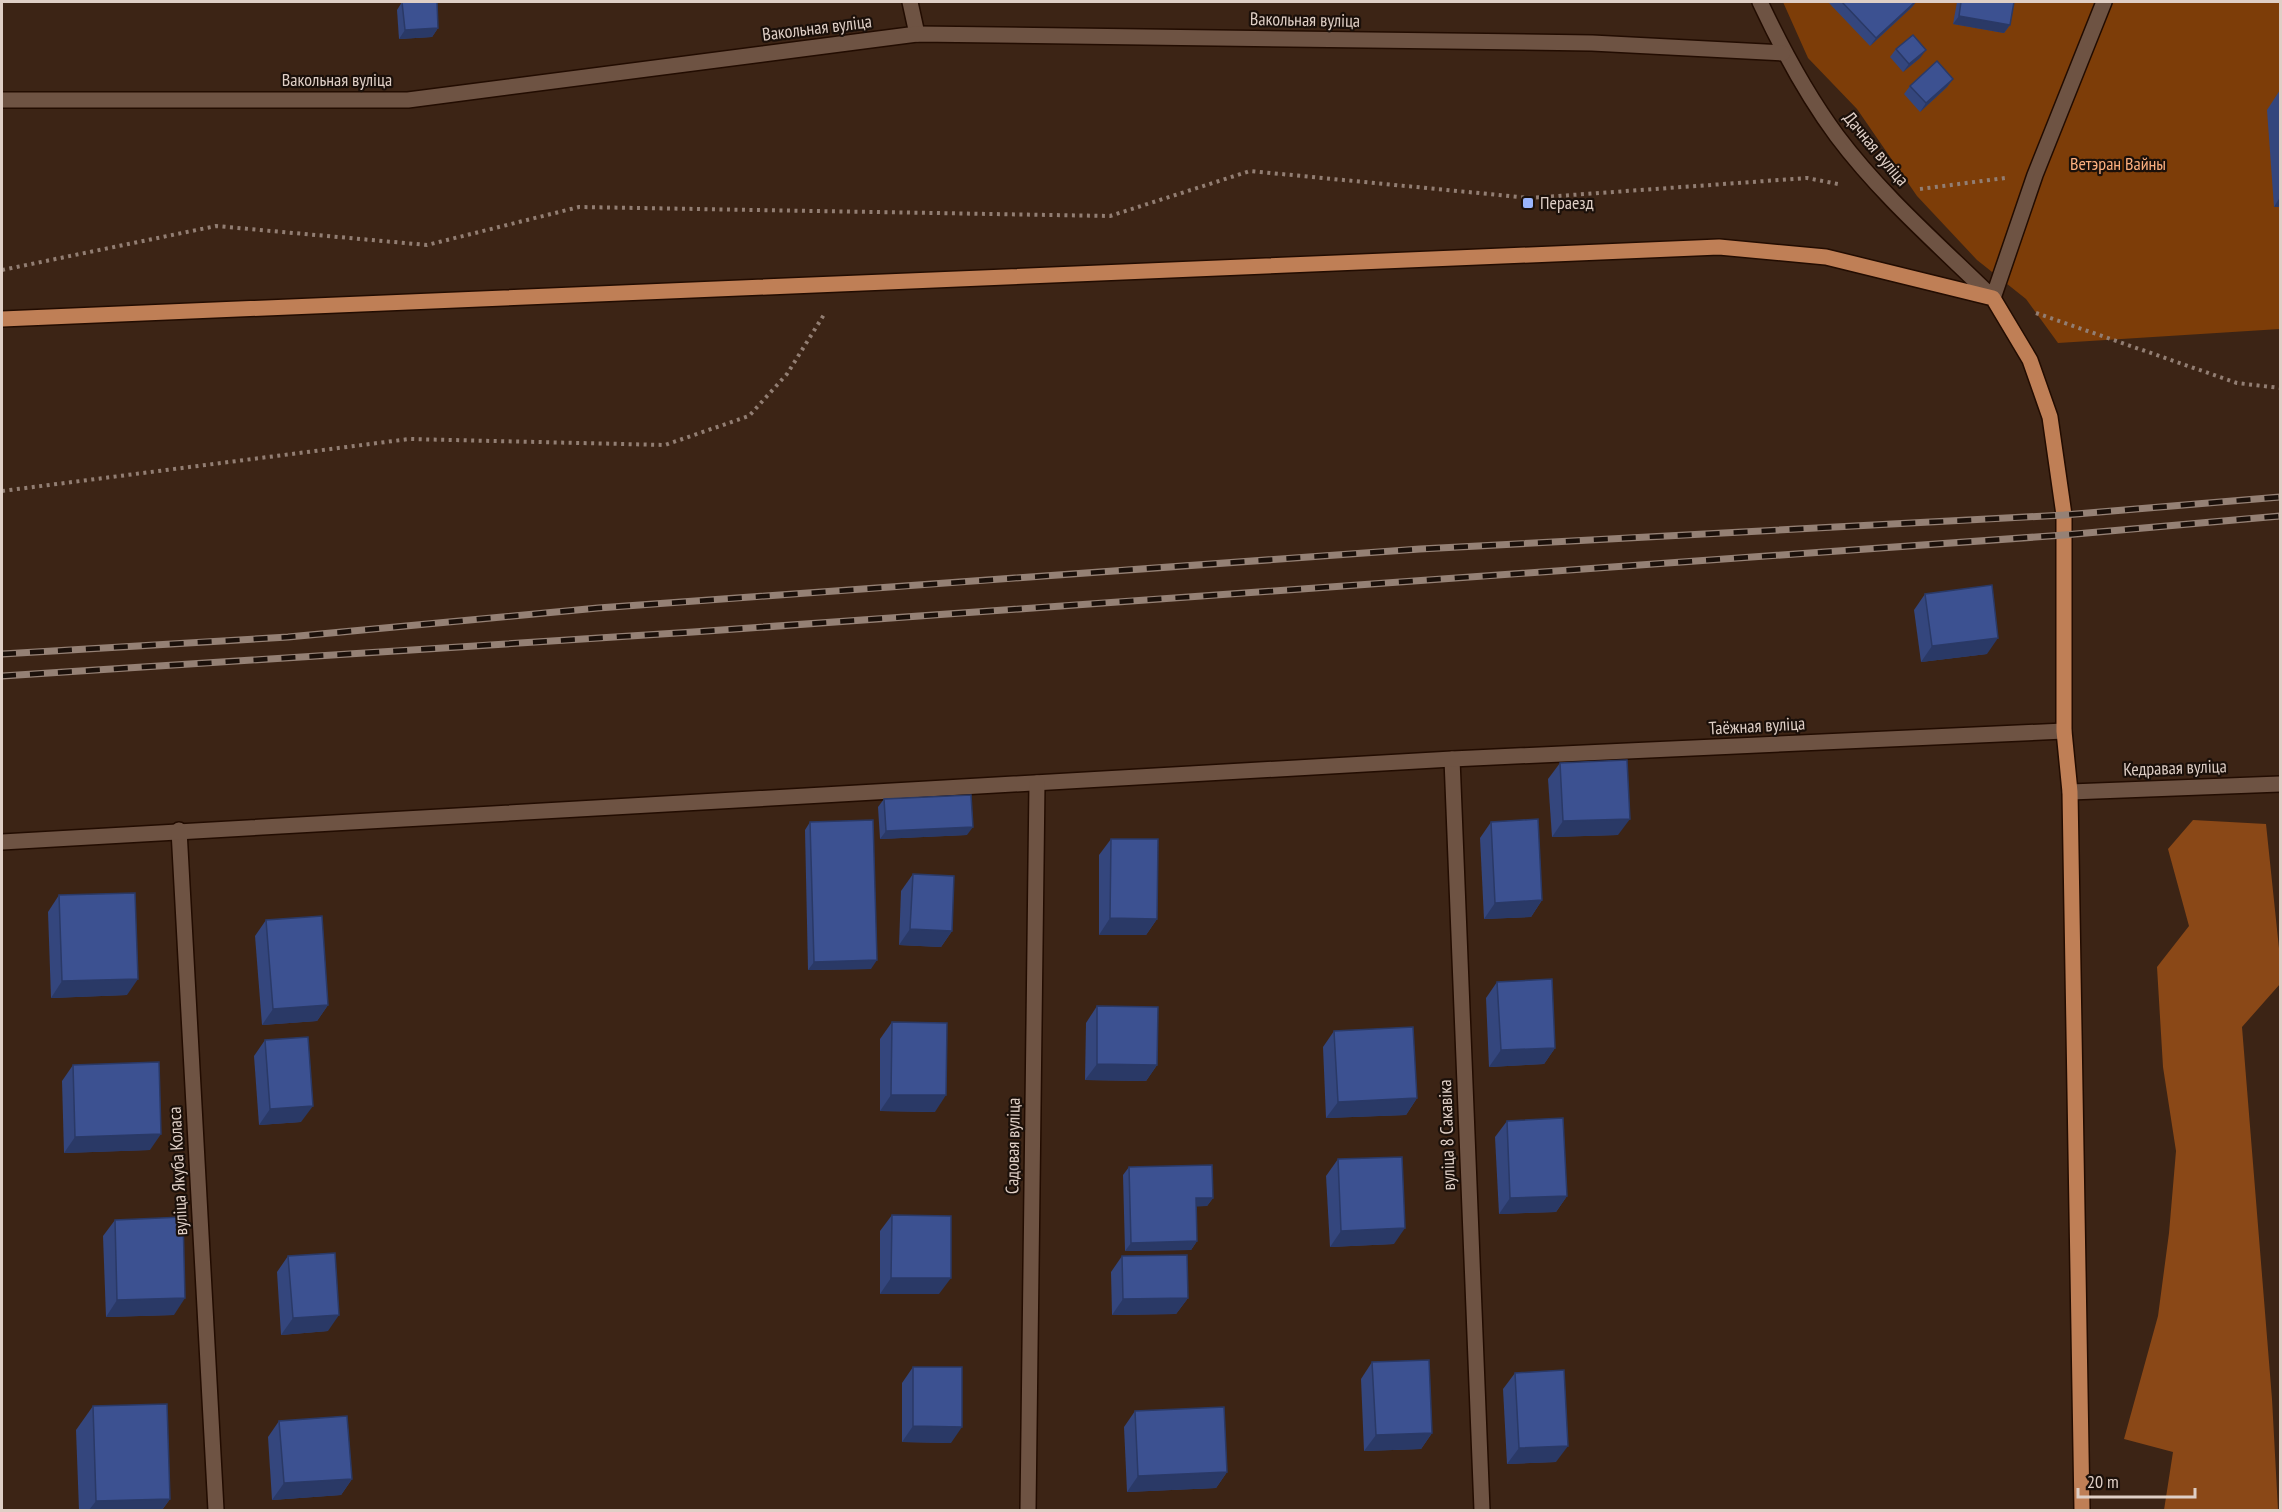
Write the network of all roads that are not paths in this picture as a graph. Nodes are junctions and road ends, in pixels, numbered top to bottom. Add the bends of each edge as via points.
1 (909, 2) edge
2 (1760, 2) edge
3 (2104, 2) edge
4 (917, 34) junction
5 (1783, 53) junction
6 (2, 100) edge
7 (1994, 298) junction
8 (2, 319) edge
9 (2064, 731) junction
10 (1452, 759) junction
11 (1037, 783) junction
12 (2280, 784) edge
13 (2070, 792) junction
14 (179, 830) junction
15 (2, 842) edge
16 (216, 1510) edge
17 (1028, 1510) edge
18 (1482, 1510) edge
19 (2082, 1510) edge

1 - 4 street
2 - 5 street, Дачная вуліца
3 - 7 street via 2035,175
4 - 5 street, Вакольная вуліца via 1592,43
4 - 6 street, Вакольная вуліца via 408,100
5 - 7 street, Дачная вуліца via 1838,137 1886,193
7 - 8 main road via 1826,257 1719,247
7 - 9 main road via 2030,360 2050,417 2064,515
9 - 10 street, Таёжная вуліца
9 - 13 main road
10 - 11 street, Таёжная вуліца
10 - 18 street, вуліца 8 Сакавіка
11 - 14 street, Таёжная вуліца
11 - 17 street, Садовая вуліца
12 - 13 street, Кедравая вуліца
13 - 19 main road
14 - 15 street, Таёжная вуліца
14 - 16 street, вуліца Якуба Коласа

